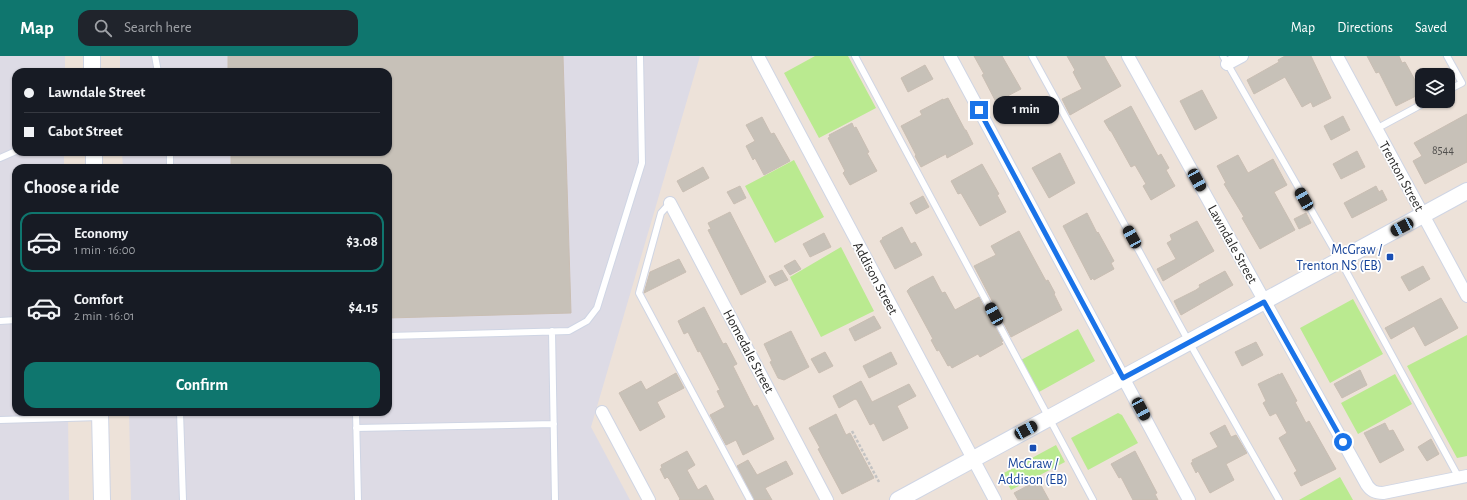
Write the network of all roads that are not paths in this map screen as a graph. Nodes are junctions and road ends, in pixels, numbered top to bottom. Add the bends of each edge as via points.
1 (92, 56) edge
2 (155, 56) edge
3 (640, 56) edge
4 (758, 56) edge
5 (855, 56) edge
6 (950, 56) edge
7 (1032, 56) edge
8 (1128, 56) edge
9 (1242, 56) edge
10 (1337, 56) edge
11 (1447, 56) edge
12 (1225, 60) edge
13 (92, 68) edge
14 (157, 68) edge
15 (1454, 68) edge
16 (1455, 70) edge
17 (1455, 86) edge
18 (1415, 108) edge
19 (1376, 129) junction
20 (12, 152) edge
21 (0, 158) edge
22 (1467, 191) edge
23 (670, 203) joint
24 (1423, 215) junction
25 (1340, 260) junction
26 (1467, 296) edge
27 (1264, 302) junction
28 (12, 320) edge
29 (0, 321) edge
30 (552, 332) junction
31 (392, 336) edge
32 (1190, 342) junction
33 (1123, 378) junction
34 (602, 412) dead end
35 (80, 416) edge
36 (100, 416) edge
37 (180, 416) edge
38 (356, 416) edge
39 (1049, 418) junction
40 (0, 420) edge
41 (554, 424) junction
42 (356, 428) junction
43 (973, 460) junction
44 (1463, 477) edge
45 (102, 500) edge
46 (184, 500) edge
47 (358, 500) edge
48 (555, 500) edge
49 (649, 500) edge
50 (750, 500) edge
51 (827, 500) edge
52 (898, 500) edge
53 (995, 500) edge
54 (1093, 500) edge
55 (1189, 500) edge
56 (1279, 500) edge

1 - 13 street
2 - 14 lane
3 - 30 lane via 642,163 597,308 587,321 569,331
4 - 43 street, Addison Street
5 - 39 lane
6 - 33 street
7 - 32 lane
8 - 27 street, Lawndale Street
9 - 12 street
10 - 19 street, Trenton Street
11 - 15 lane
12 - 25 lane
16 - 17 lane via 1462,83
18 - 19 lane
19 - 24 street, Trenton Street
20 - 21 lane
22 - 24 street
23 - 50 lane via 662,213 639,292
23 - 51 street, Homedale Street
24 - 25 street
24 - 26 street, Trenton Street
25 - 27 street
25 - 44 lane
27 - 32 street
27 - 44 street, Lawndale Street via 1370,490 1376,493 1391,493
28 - 29 lane
30 - 31 lane
30 - 41 lane
32 - 33 street
32 - 56 lane
33 - 39 street
33 - 55 street
34 - 49 street
35 - 40 lane
36 - 45 street
37 - 46 lane
38 - 42 lane
39 - 43 street
39 - 54 lane
41 - 42 lane
41 - 48 lane
42 - 47 lane
43 - 52 street
43 - 53 street, Addison Street

